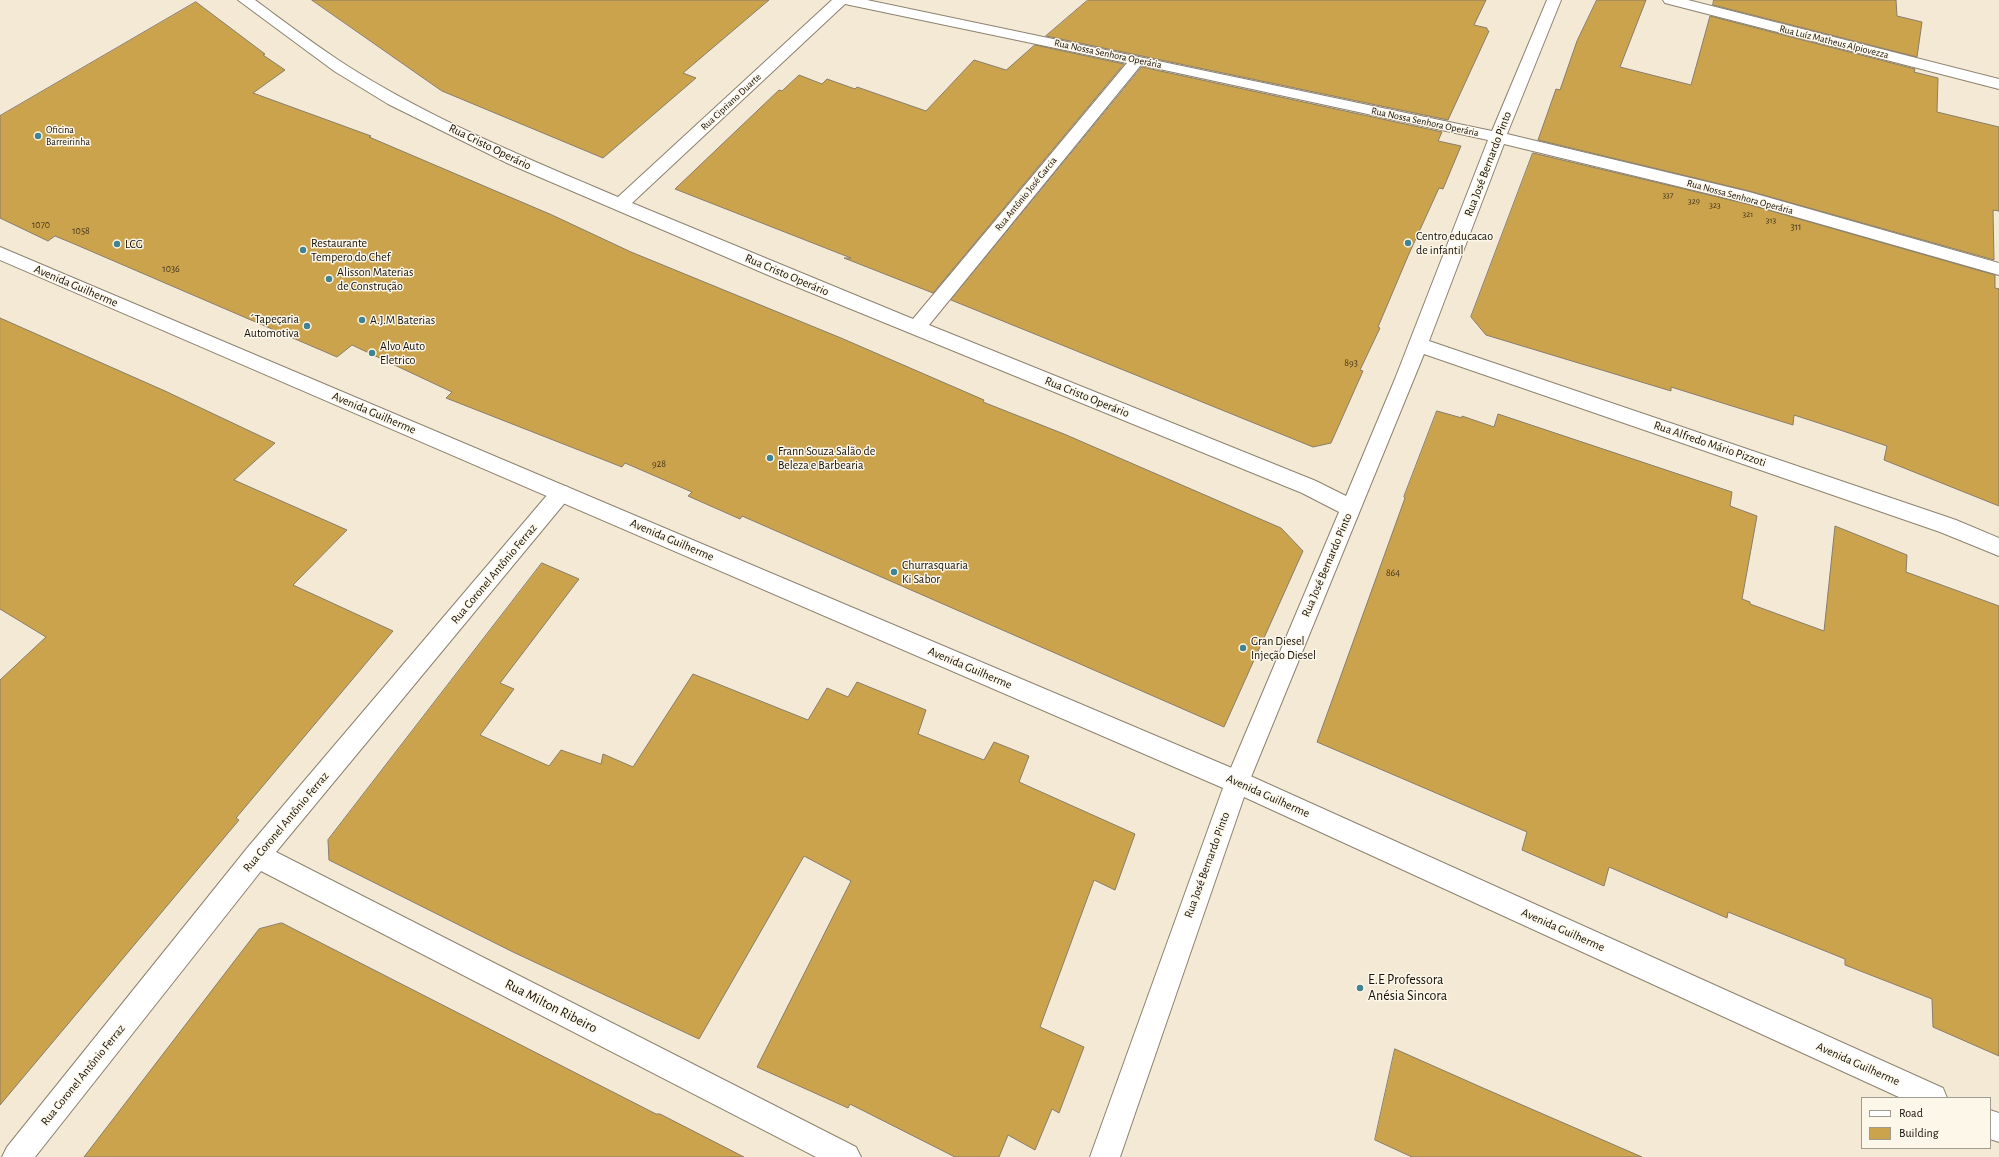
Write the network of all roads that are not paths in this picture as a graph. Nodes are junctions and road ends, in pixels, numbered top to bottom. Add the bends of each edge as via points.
1 (245, 0) edge
2 (841, 0) edge
3 (845, 0) edge
4 (1554, 0) edge
5 (1670, 0) edge
6 (1137, 60) junction
7 (1999, 84) edge
8 (1498, 137) junction
9 (620, 204) junction
10 (0, 252) edge
11 (1999, 269) edge
12 (916, 328) junction
13 (1419, 345) junction
14 (561, 493) junction
15 (1351, 508) junction
16 (1999, 547) edge
17 (1237, 782) junction
18 (257, 856) junction
19 (1931, 1097) edge
20 (17, 1157) edge
21 (846, 1157) edge
22 (1105, 1157) edge

1 - 9 street, Rua Cristo Operário via 340,68 394,100 515,160
2 - 9 street, Rua Cipriano Duarte
3 - 6 street, Rua Nossa Senhora Operária
4 - 8 street, Rua José Bernardo Pinto
5 - 7 street, Rua Luíz Matheus Alpiovezza
6 - 8 street, Rua Nossa Senhora Operária
6 - 12 street, Rua Antônio José Garcia
8 - 11 street, Rua Nossa Senhora Operária via 1749,198
8 - 13 street, Rua José Bernardo Pinto
9 - 12 street, Rua Cristo Operário
10 - 14 street, Avenida Guilherme
12 - 15 street, Rua Cristo Operário via 1309,487
13 - 15 street, Rua José Bernardo Pinto
13 - 16 street, Rua Alfredo Mário Pizzoti via 1948,526
14 - 17 street, Avenida Guilherme
14 - 18 street, Rua Coronel Antônio Ferraz
15 - 17 street, Rua José Bernardo Pinto
17 - 19 street, Avenida Guilherme
17 - 22 street, Rua José Bernardo Pinto
18 - 20 street, Rua Coronel Antônio Ferraz
18 - 21 street, Rua Milton Ribeiro

